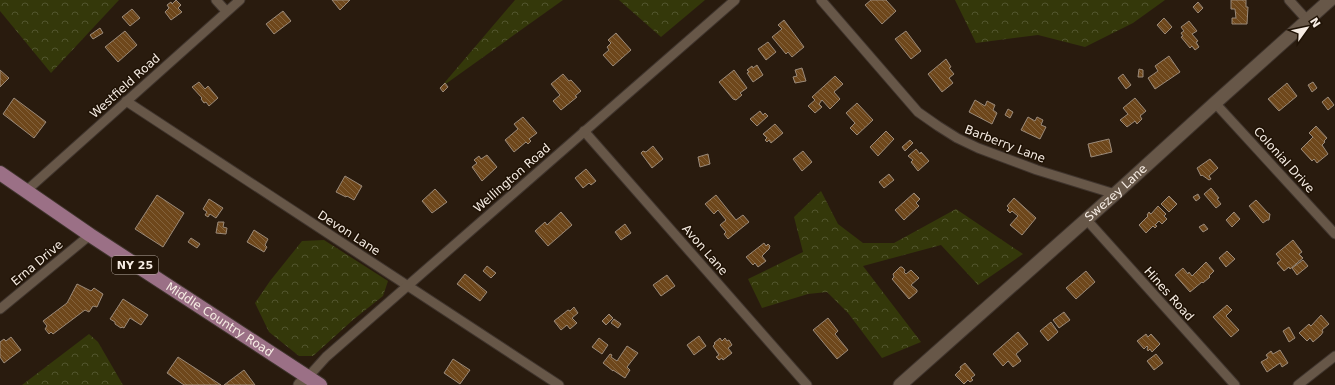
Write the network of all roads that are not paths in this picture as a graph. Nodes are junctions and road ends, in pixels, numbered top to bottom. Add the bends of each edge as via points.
1 (216, 0) edge
2 (240, 0) edge
3 (735, 0) edge
4 (821, 0) edge
5 (1289, 0) edge
6 (1330, 0) edge
7 (226, 12) junction
8 (1308, 21) junction
9 (126, 102) junction
10 (1215, 103) junction
11 (584, 131) junction
12 (0, 173) edge
13 (26, 191) junction
14 (1116, 194) junction
15 (1086, 219) junction
16 (1335, 234) edge
17 (90, 235) junction
18 (408, 285) junction
19 (0, 310) edge
20 (1335, 356) edge
21 (309, 382) edge
22 (559, 385) edge
23 (807, 385) edge
24 (900, 385) edge
25 (1235, 385) edge
26 (1298, 385) edge

1 - 7 street
2 - 7 street, Westfield Road
3 - 11 street, Wellington Road
4 - 14 street, Barberry Lane via 914,106 938,126 957,138 1008,160
5 - 8 street
6 - 8 street, Swezey Lane
7 - 9 street, Westfield Road
8 - 10 street, Swezey Lane
9 - 13 street, Westfield Road
9 - 18 street, Devon Lane
10 - 14 street, Swezey Lane
10 - 16 street, Colonial Drive
11 - 18 street, Wellington Road
11 - 23 street, Avon Lane
12 - 13 main road, Middle Country Road / NY 25
13 - 17 main road, Middle Country Road / NY 25
14 - 15 street, Swezey Lane
15 - 24 street, Swezey Lane
15 - 25 street, Hines Road
17 - 19 street, Erna Drive
17 - 21 main road, Middle Country Road / NY 25
18 - 21 street, Wellington Road via 326,357
18 - 22 street, Devon Lane
20 - 26 street

